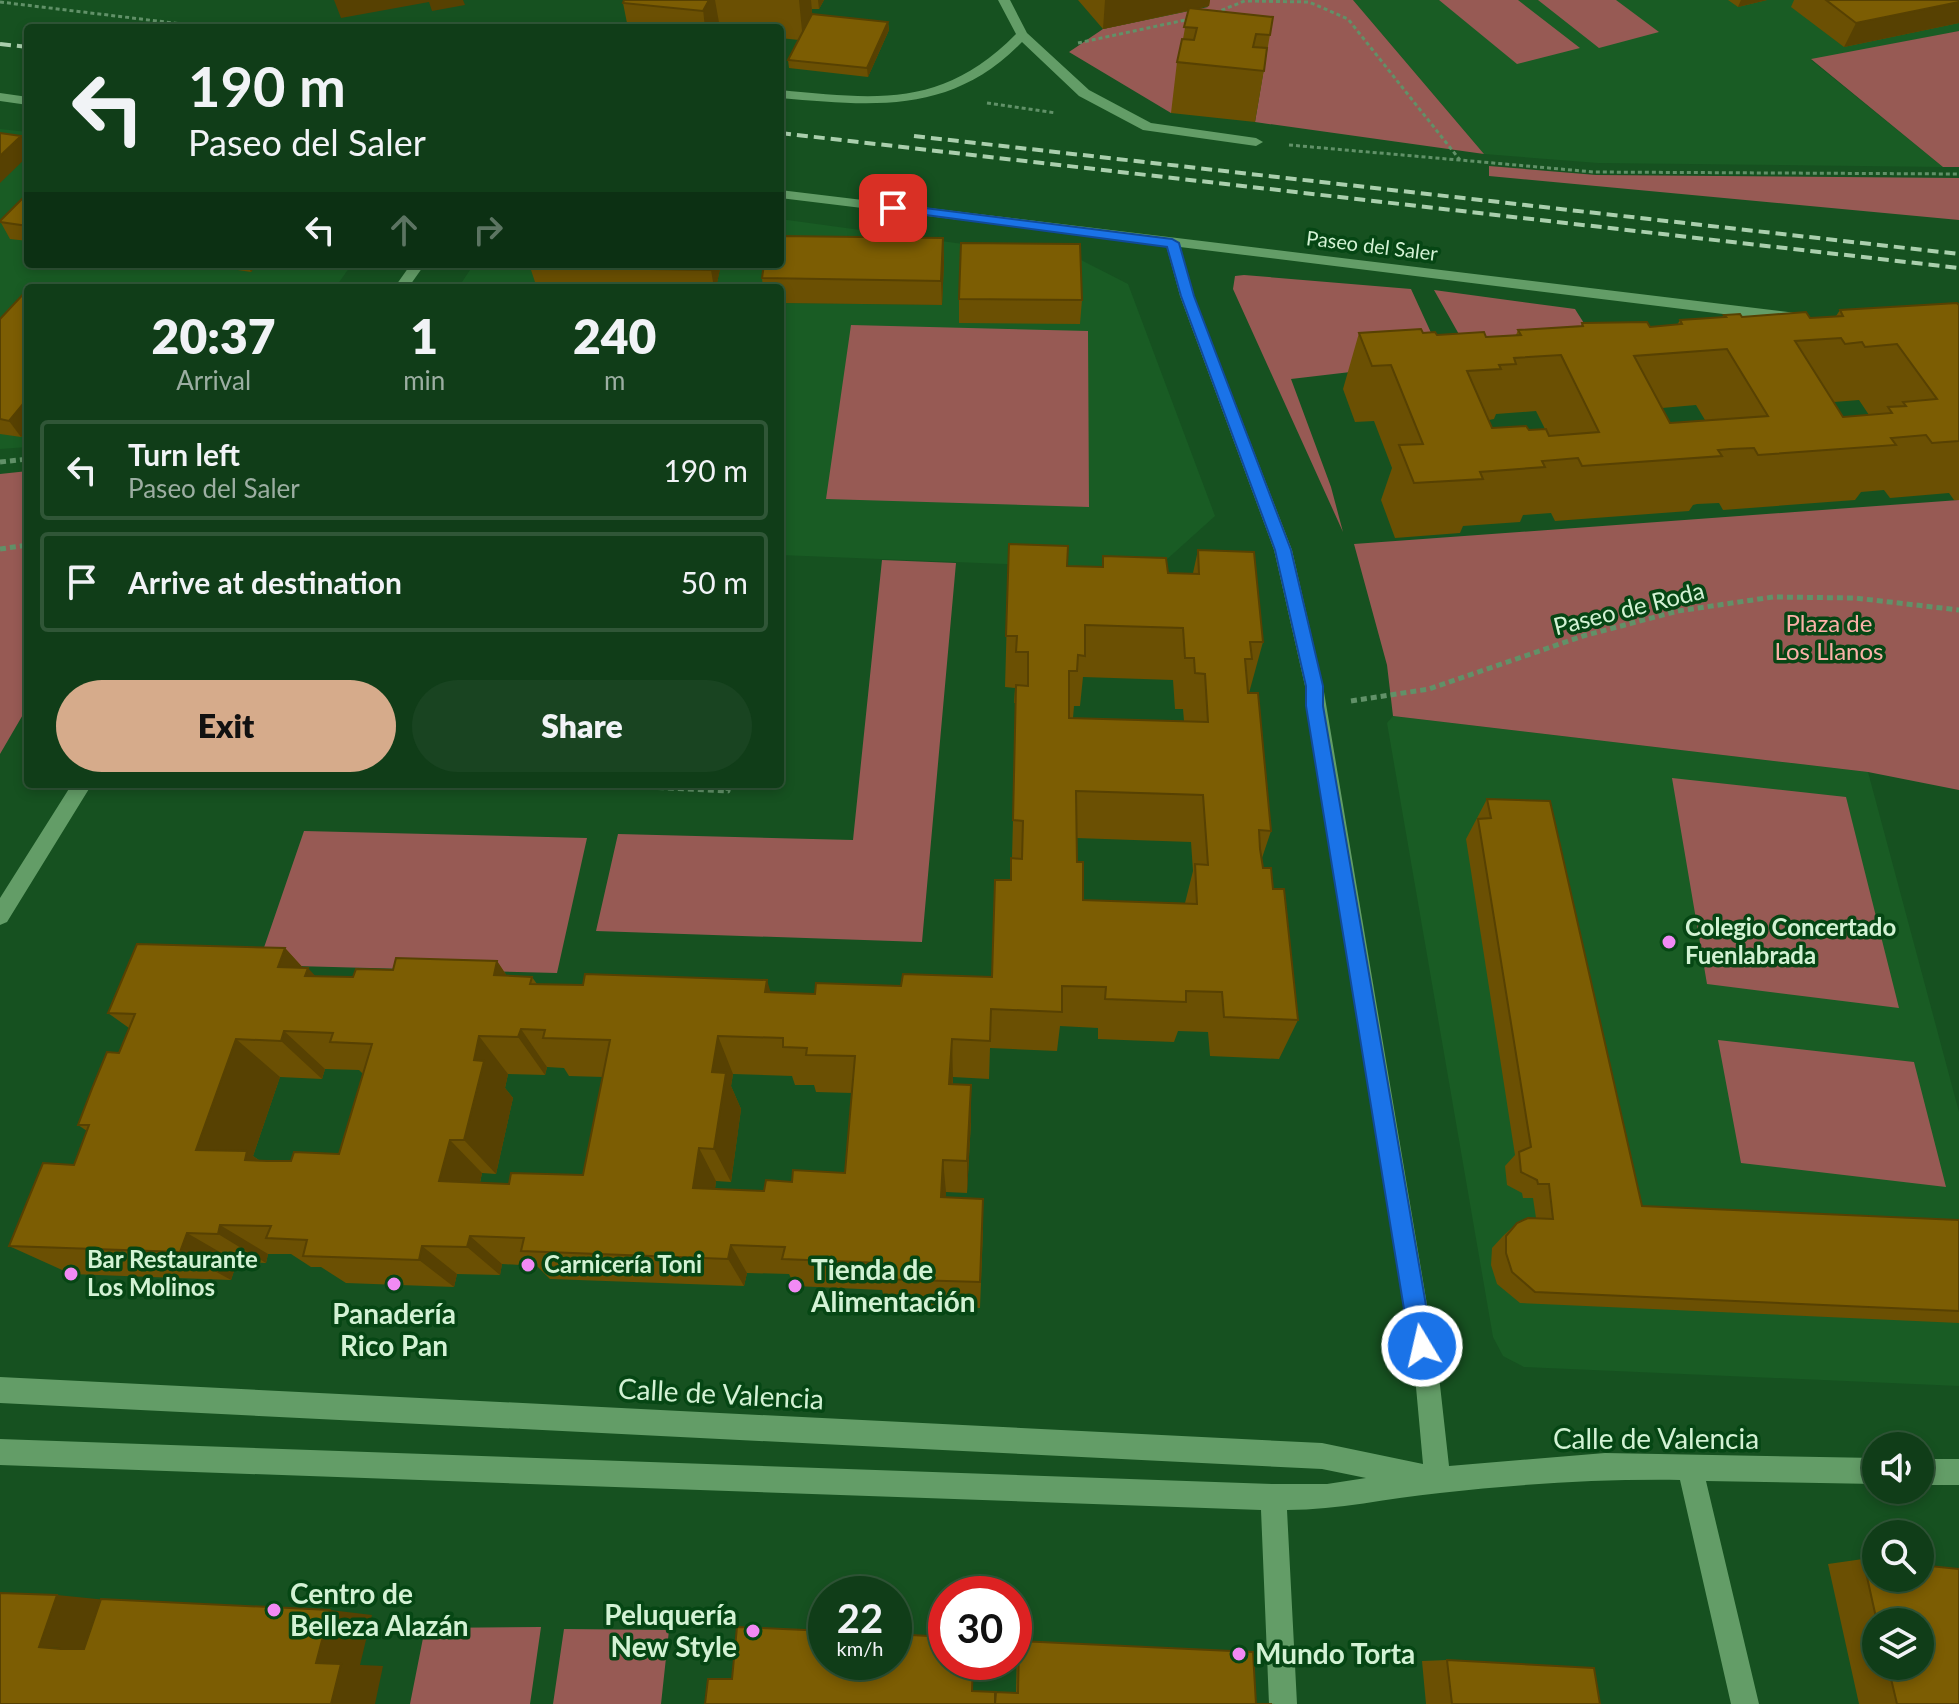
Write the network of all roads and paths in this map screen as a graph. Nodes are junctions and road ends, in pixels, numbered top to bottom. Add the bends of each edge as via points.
1 (1004, 0) edge
2 (1248, 1) edge
3 (0, 2) edge
4 (1205, 16) edge
5 (1190, 19) edge
6 (182, 24) edge
7 (1022, 35) junction
8 (784, 94) edge
9 (925, 94) junction
10 (0, 97) edge
11 (24, 100) edge
12 (1059, 114) dead end
13 (1256, 142) joint
14 (1460, 160) junction
15 (1959, 174) edge
16 (784, 194) edge
17 (1172, 243) junction
18 (1817, 321) edge
19 (24, 459) edge
20 (0, 462) edge
21 (24, 546) edge
22 (0, 549) edge
23 (1959, 610) edge
24 (1315, 706) junction
25 (80, 788) edge
26 (700, 788) edge
27 (728, 788) edge
28 (0, 916) edge
29 (0, 1390) edge
30 (0, 1452) edge
31 (1690, 1469) junction
32 (1862, 1471) edge
33 (1934, 1472) edge
34 (1959, 1472) edge
35 (1437, 1480) junction
36 (1273, 1497) junction
37 (1283, 1704) edge
38 (1745, 1704) edge

1 - 7 street
2 - 4 path
2 - 14 path via 1309,2 1348,19
3 - 6 path
5 - 7 path via 1071,44
7 - 9 street via 989,67
7 - 13 street via 1084,93 1148,127
8 - 9 street via 868,102
9 - 12 path
10 - 11 street
13 - 14 path
14 - 15 path via 1594,172
16 - 17 street, Paseo del Saler
17 - 18 street, Paseo del Saler
17 - 24 street via 1283,550
19 - 20 path
21 - 22 path
23 - 24 path, Paseo de Roda via 1855,598 1760,599 1678,611 1583,636 1429,689
24 - 35 street via 1427,1376
25 - 28 street
26 - 27 path
29 - 35 street, Calle de Valencia via 1322,1456
30 - 36 street, Calle de Valencia
31 - 32 street, Calle de Valencia
31 - 35 street, Calle de Valencia via 1605,1466
31 - 38 street
33 - 34 street
35 - 36 street, Calle de Valencia via 1327,1497
36 - 37 street

